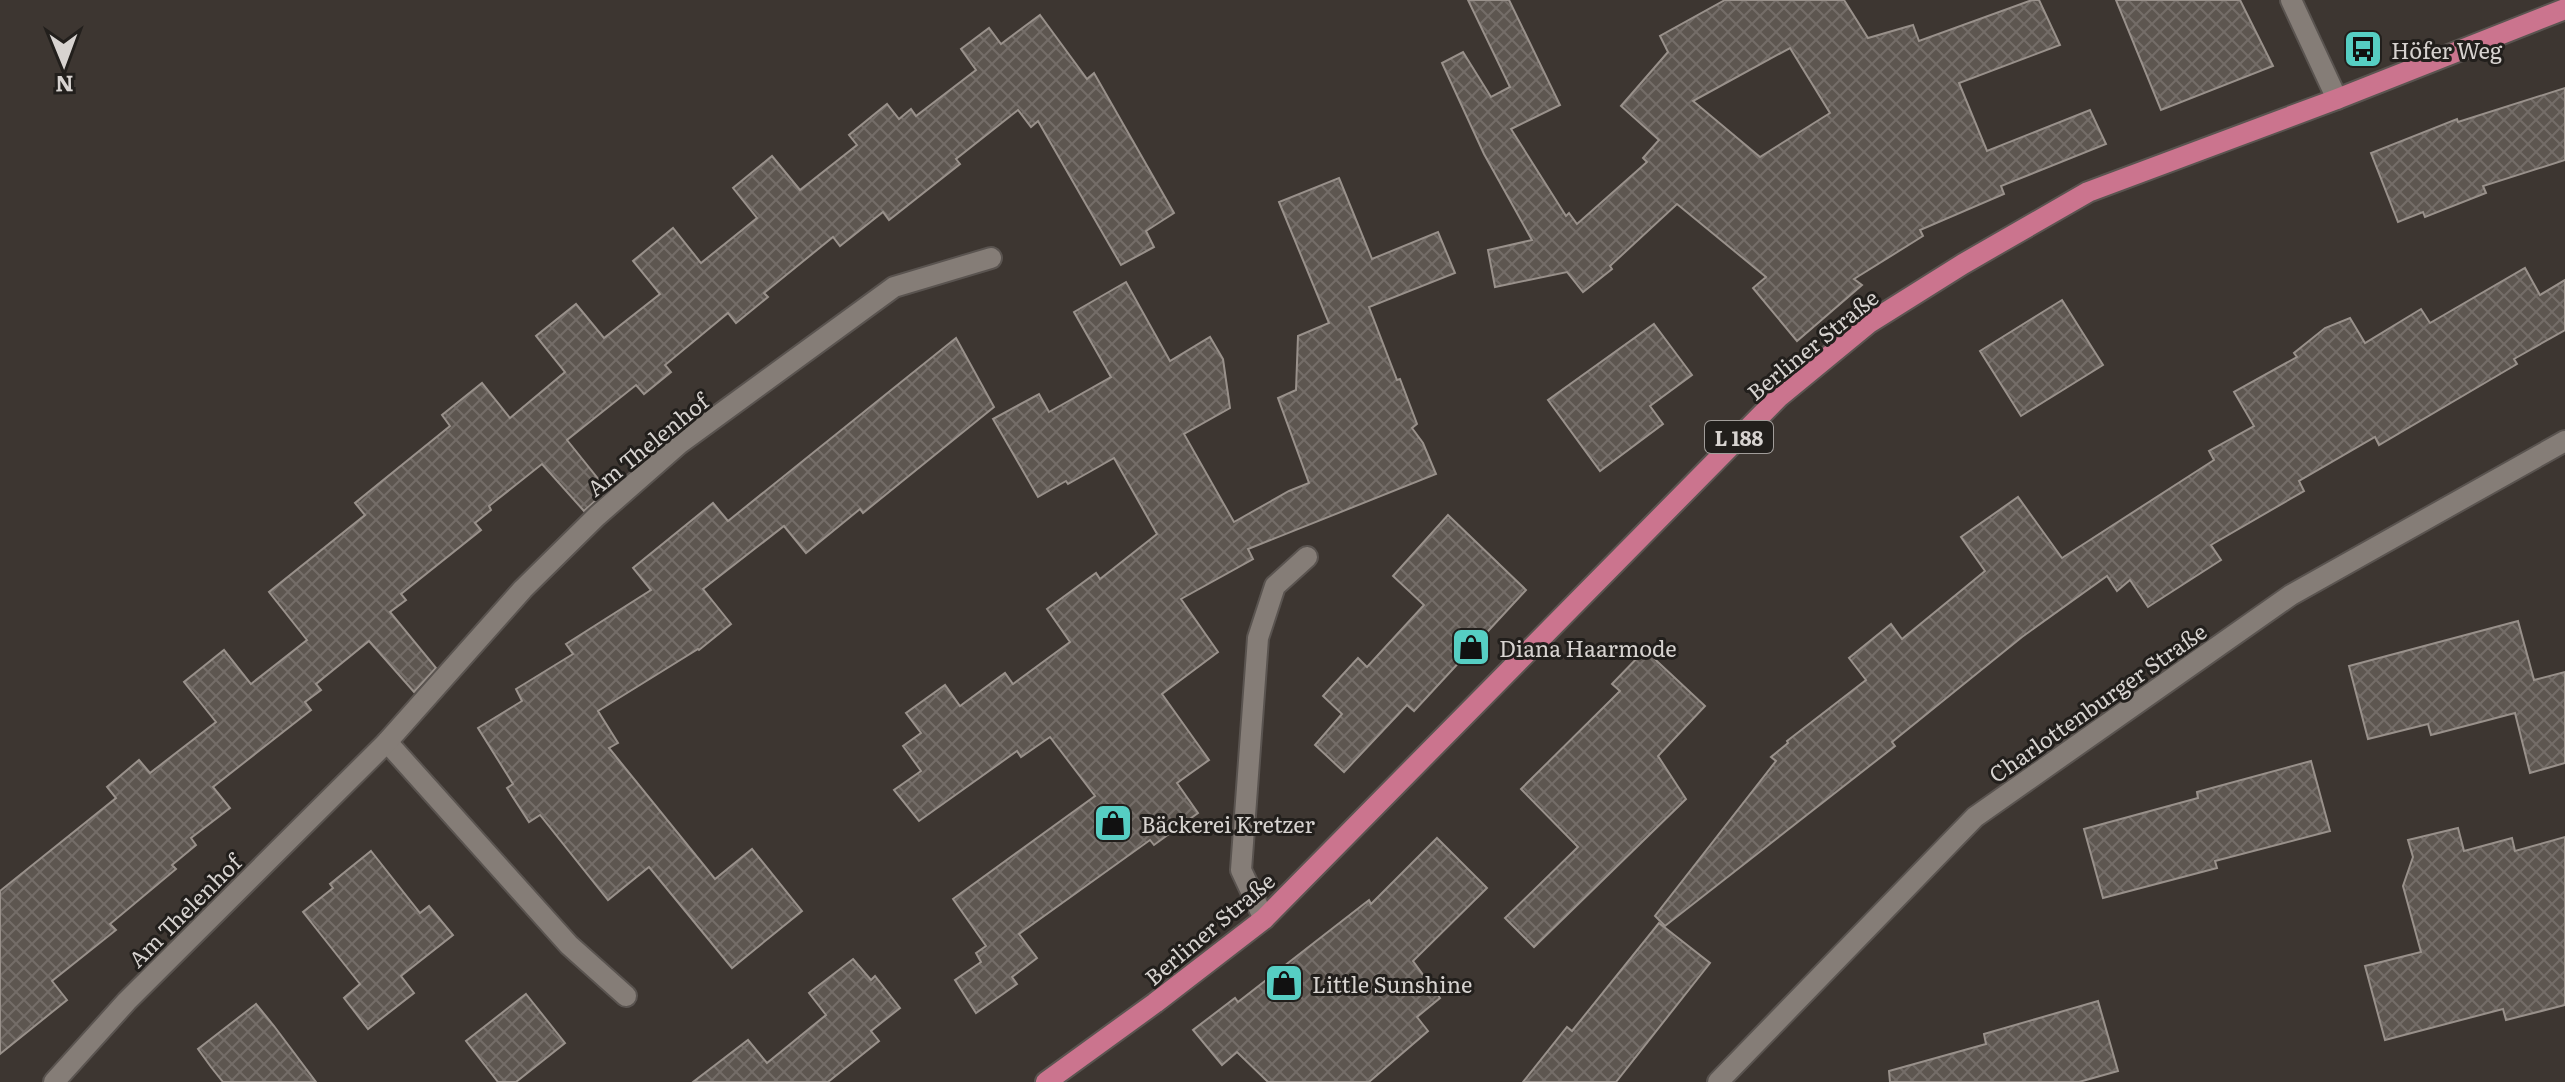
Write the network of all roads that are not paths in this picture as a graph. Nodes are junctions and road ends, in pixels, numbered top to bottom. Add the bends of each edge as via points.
1 (2291, 0) edge
2 (2565, 9) edge
3 (2337, 99) junction
4 (991, 258) dead end
5 (2565, 441) edge
6 (1307, 557) dead end
7 (387, 742) junction
8 (1264, 919) junction
9 (626, 996) dead end
10 (1053, 1080) edge
11 (54, 1082) edge
12 (1718, 1082) edge

1 - 3 street
2 - 3 main road, Berliner Straße / L 188
3 - 8 main road, Berliner Straße / L 188 via 2088,192 1869,323 1779,397
4 - 7 street, Am Thelenhof via 894,287 679,444 523,589
5 - 12 street, Charlottenburger Straße via 2291,595 1975,817
6 - 8 street via 1275,586 1258,638 1241,870
7 - 9 street via 569,945
7 - 11 street, Am Thelenhof via 127,1001
8 - 10 main road, Berliner Straße / L 188

